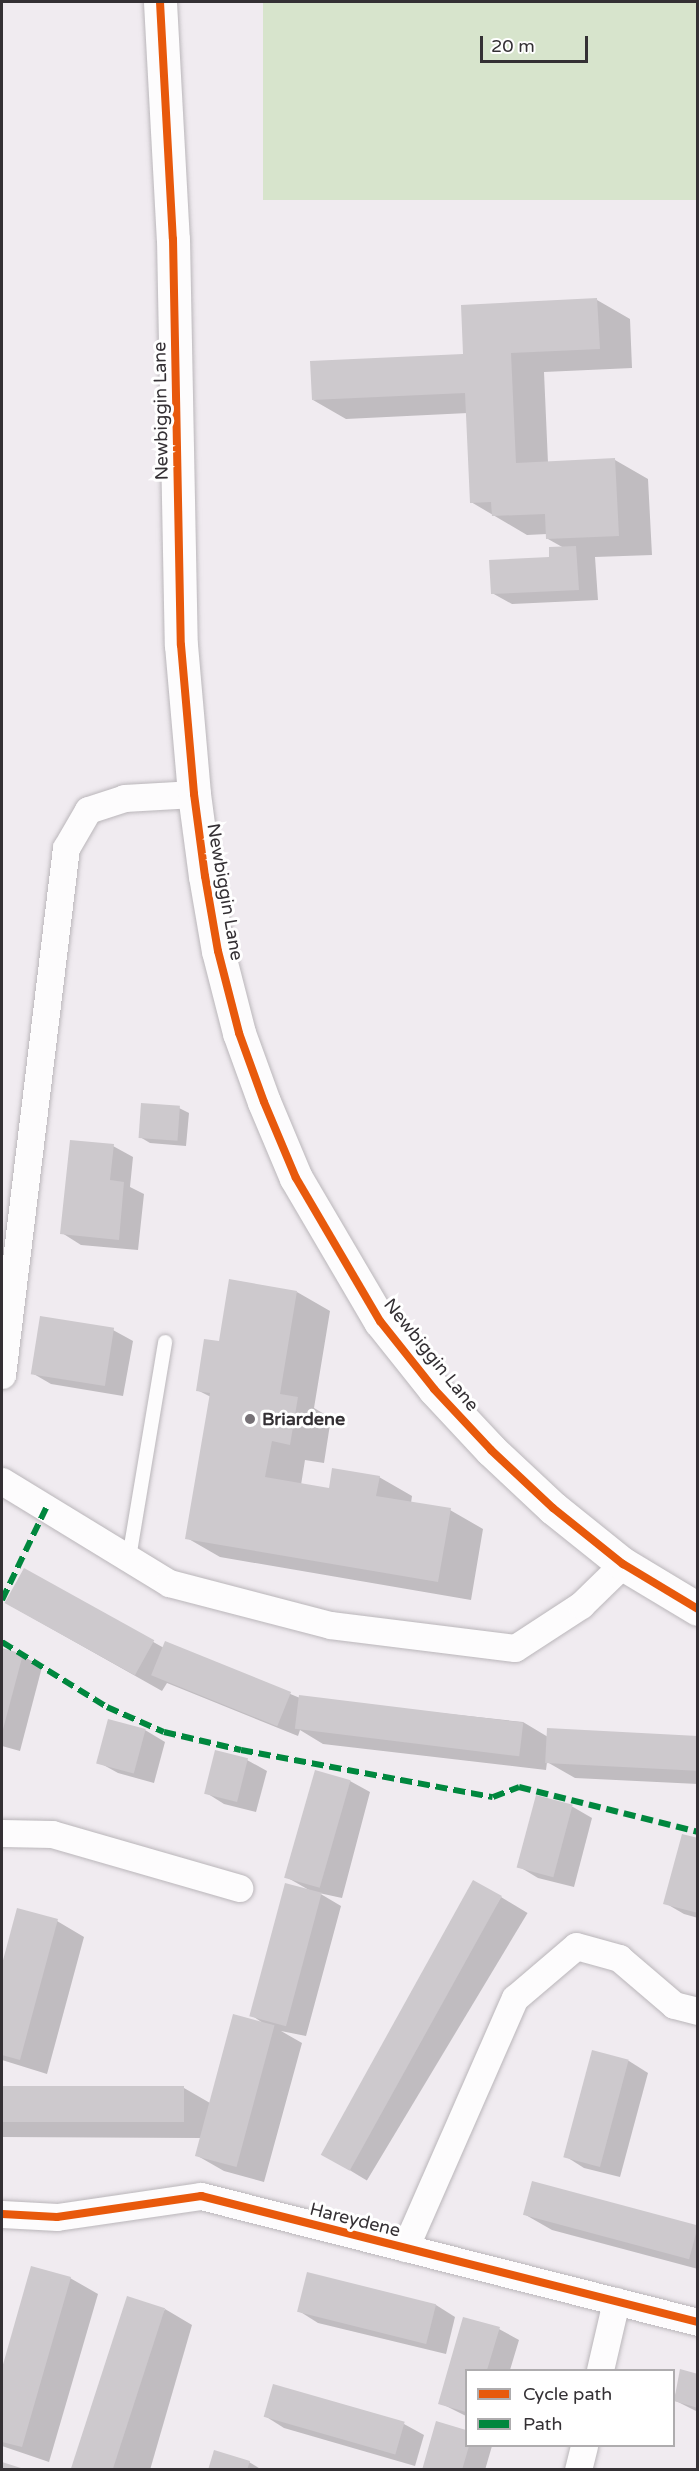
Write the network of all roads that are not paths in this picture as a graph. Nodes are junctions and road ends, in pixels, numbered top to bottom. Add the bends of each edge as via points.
1 (160, 2) edge
2 (194, 794) junction
3 (165, 1341) dead end
4 (2, 1375) edge
5 (2, 1481) edge
6 (129, 1558) junction
7 (623, 1564) junction
8 (698, 1609) edge
9 (2, 1833) edge
10 (239, 1888) dead end
11 (698, 2011) edge
12 (2, 2214) edge
13 (405, 2248) junction
14 (616, 2301) junction
15 (698, 2322) edge
16 (600, 2369) edge
17 (584, 2447) edge
18 (578, 2469) edge

1 - 2 street, Newbiggin Lane via 173,239 182,645
2 - 4 street via 124,798 88,810 66,849
2 - 7 street, Newbiggin Lane via 218,951 239,1033 302,1188 380,1321 434,1389 553,1508
3 - 6 lane
5 - 6 street
6 - 7 street via 169,1583 330,1625 515,1648 581,1605
7 - 8 street, Newbiggin Lane
9 - 10 street via 51,1834
11 - 13 street, Hareydene via 674,2005 619,1958 576,1946 515,1998
12 - 13 street, Hareydene via 57,2217 201,2196
13 - 14 street, Hareydene
14 - 15 street, Hareydene
14 - 16 street
17 - 18 street

